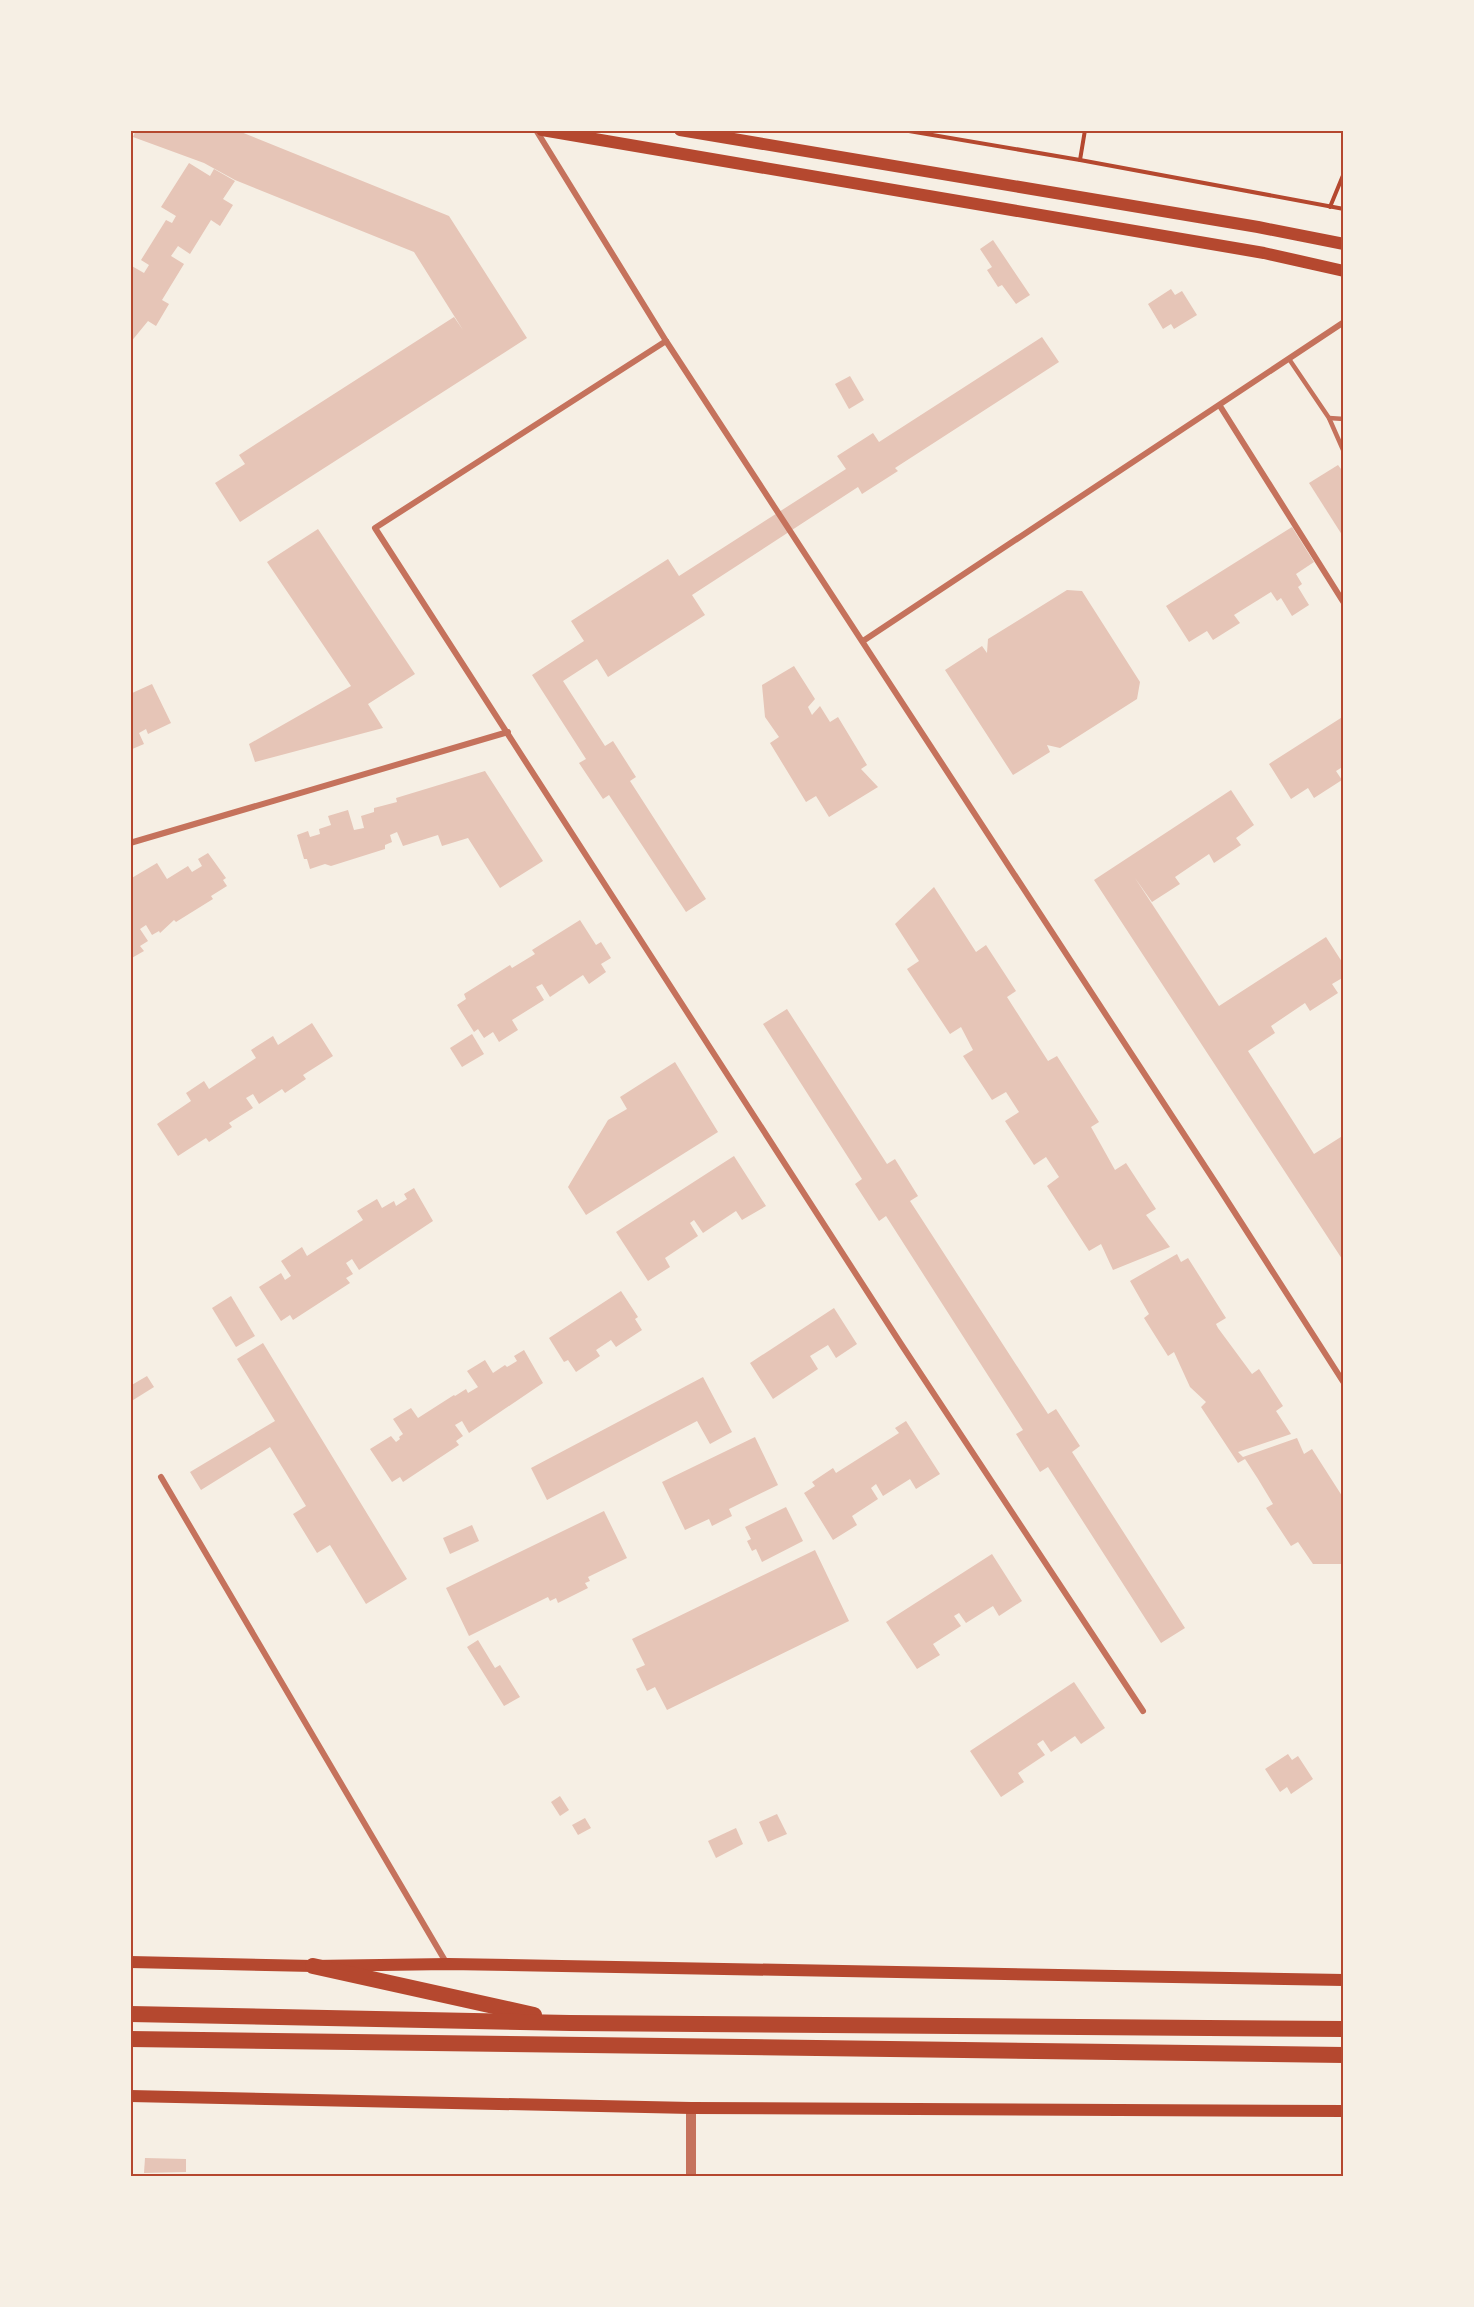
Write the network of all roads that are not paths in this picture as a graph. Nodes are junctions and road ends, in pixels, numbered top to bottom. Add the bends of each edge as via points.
1 (536, 130) edge
2 (542, 130) edge
3 (680, 130) edge
4 (1344, 244) edge
5 (1344, 271) edge
6 (1344, 322) edge
7 (666, 341) junction
8 (1289, 359) junction
9 (1220, 406) junction
10 (1329, 418) junction
11 (1344, 419) edge
12 (1344, 452) edge
13 (1344, 603) edge
14 (863, 641) junction
15 (508, 732) junction
16 (130, 843) edge
17 (1344, 1383) edge
18 (161, 1477) dead end
19 (1143, 1711) dead end
20 (130, 1962) edge
21 (447, 1964) junction
22 (313, 1966) junction
23 (1344, 1980) edge
24 (130, 2014) edge
25 (570, 2023) junction
26 (1344, 2029) edge
27 (130, 2039) edge
28 (1344, 2055) edge
29 (130, 2096) edge
30 (691, 2108) junction
31 (1344, 2111) edge
32 (691, 2176) edge

1 - 7 street
2 - 5 main road via 1264,253
3 - 4 main road
6 - 8 street
7 - 14 street
7 - 15 street via 375,528
8 - 9 street
8 - 10 lane
9 - 13 street
9 - 14 street
10 - 11 lane
10 - 12 lane
14 - 17 street
15 - 16 street
15 - 19 street via 901,1344
18 - 21 street
20 - 22 main road
21 - 22 main road
21 - 23 main road
22 - 25 highway
24 - 25 highway
25 - 26 highway
27 - 28 highway
29 - 30 main road
30 - 31 main road
30 - 32 street

